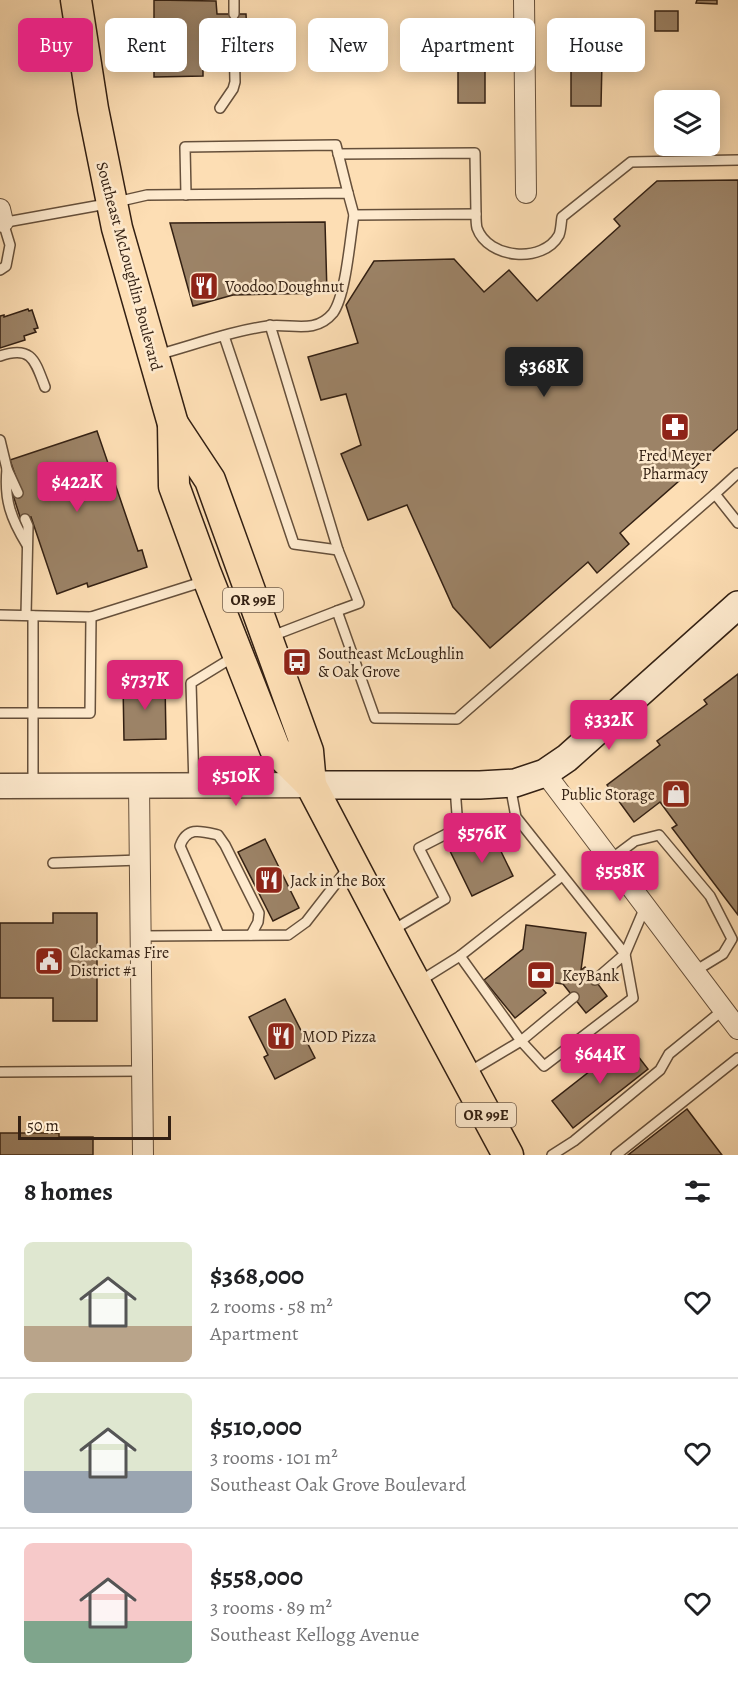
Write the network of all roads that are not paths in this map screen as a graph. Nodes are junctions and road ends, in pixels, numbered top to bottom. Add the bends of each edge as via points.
1 (76, 0) edge
2 (234, 0) edge
3 (524, 0) edge
4 (234, 14) dead end
5 (235, 72) edge
6 (220, 108) dead end
7 (337, 150) junction
8 (738, 160) edge
9 (348, 193) junction
10 (526, 193) dead end
11 (186, 195) junction
12 (112, 203) junction
13 (476, 214) junction
14 (354, 215) junction
15 (1, 218) edge
16 (0, 270) edge
17 (270, 325) junction
18 (225, 336) junction
19 (0, 356) edge
20 (153, 356) junction
21 (45, 387) dead end
22 (173, 423) junction
23 (0, 440) edge
24 (7, 469) junction
25 (738, 473) edge
26 (18, 493) dead end
27 (715, 494) junction
28 (26, 519) dead end
29 (738, 523) edge
30 (27, 545) junction
31 (338, 550) junction
32 (208, 580) junction
33 (738, 605) edge
34 (336, 611) junction
35 (0, 615) edge
36 (30, 616) junction
37 (92, 617) junction
38 (267, 638) junction
39 (237, 655) junction
40 (0, 712) edge
41 (33, 712) junction
42 (545, 773) junction
43 (509, 783) junction
44 (139, 785) junction
45 (312, 785) junction
46 (455, 785) junction
47 (0, 786) edge
48 (33, 786) junction
49 (194, 786) junction
50 (611, 859) junction
51 (140, 860) junction
52 (53, 863) dead end
53 (352, 863) junction
54 (562, 876) junction
55 (646, 905) junction
56 (388, 933) junction
57 (219, 935) junction
58 (251, 935) junction
59 (141, 936) junction
60 (626, 954) junction
61 (460, 956) junction
62 (694, 971) junction
63 (595, 980) dead end
64 (416, 984) junction
65 (574, 997) dead end
66 (723, 1010) junction
67 (738, 1029) edge
68 (521, 1041) junction
69 (738, 1058) edge
70 (142, 1071) junction
71 (0, 1072) edge
72 (464, 1075) junction
73 (143, 1155) edge
74 (508, 1155) edge
75 (552, 1155) edge
76 (616, 1155) edge

1 - 12 main road, Southeast McLoughlin Boulevard / OR 99E
2 - 4 lane
3 - 10 street
5 - 6 lane via 233,89
7 - 9 lane
7 - 11 lane via 185,147
7 - 13 lane via 475,153
8 - 13 lane via 631,162 562,217 560,234 550,246 533,254 513,254 495,247 477,228
9 - 11 lane
9 - 14 lane
11 - 12 lane via 147,195
12 - 15 lane
12 - 20 main road, Southeast McLoughlin Boulevard / OR 99E
13 - 14 lane
14 - 17 lane via 342,291 332,313 315,325
15 - 16 lane via 10,245 6,266
17 - 18 lane
17 - 31 lane
18 - 20 lane
18 - 31 lane via 294,544
19 - 21 lane via 19,352 30,355
20 - 22 main road, Southeast McLoughlin Boulevard / OR 99E
22 - 32 main road, Southeast McLoughlin Boulevard / OR 99E via 174,486
22 - 38 main road, Southeast McLoughlin Boulevard / OR 99E via 210,480
23 - 24 lane
24 - 26 lane
24 - 30 lane via 5,490 13,523
25 - 27 lane
27 - 29 lane
27 - 34 lane via 457,719 375,718
28 - 30 lane
30 - 36 lane
31 - 34 lane via 359,603
32 - 37 lane
32 - 39 main road, Southeast McLoughlin Boulevard / OR 99E
33 - 42 main road via 567,758
34 - 38 lane
35 - 36 lane
36 - 37 lane
36 - 41 lane
37 - 41 lane via 90,712
38 - 45 main road, Southeast McLoughlin Boulevard / OR 99E via 308,751
39 - 45 main road, Southeast McLoughlin Boulevard / OR 99E via 275,749
39 - 49 lane via 191,683
40 - 41 lane
41 - 48 lane
42 - 43 main road
42 - 50 street
43 - 46 main road
43 - 54 lane via 516,817
44 - 48 street
44 - 49 street
44 - 51 street
45 - 46 main road
45 - 49 street
45 - 53 main road, Southeast McLoughlin Boulevard / OR 99E
46 - 56 lane via 458,828 419,848 445,899
47 - 48 street
50 - 55 street
50 - 62 lane via 635,841 659,836 710,896 732,939 723,954
51 - 52 lane
51 - 59 street
53 - 56 main road, Southeast McLoughlin Boulevard / OR 99E
53 - 58 lane via 306,922 288,935
54 - 60 lane
54 - 61 lane
55 - 60 lane
55 - 62 street
56 - 64 main road, Southeast McLoughlin Boulevard / OR 99E
57 - 58 lane
57 - 58 lane via 180,846 190,832 218,835 225,845 259,913
57 - 59 lane
59 - 70 street
60 - 63 lane
60 - 68 lane via 633,998 544,1066
61 - 64 lane
61 - 68 lane
62 - 66 street
64 - 72 main road, Southeast McLoughlin Boulevard / OR 99E
65 - 68 lane
66 - 67 street
66 - 75 lane via 669,1054 660,1070
68 - 72 lane
69 - 76 lane
70 - 71 lane
70 - 73 street
72 - 74 main road, Southeast McLoughlin Boulevard / OR 99E

